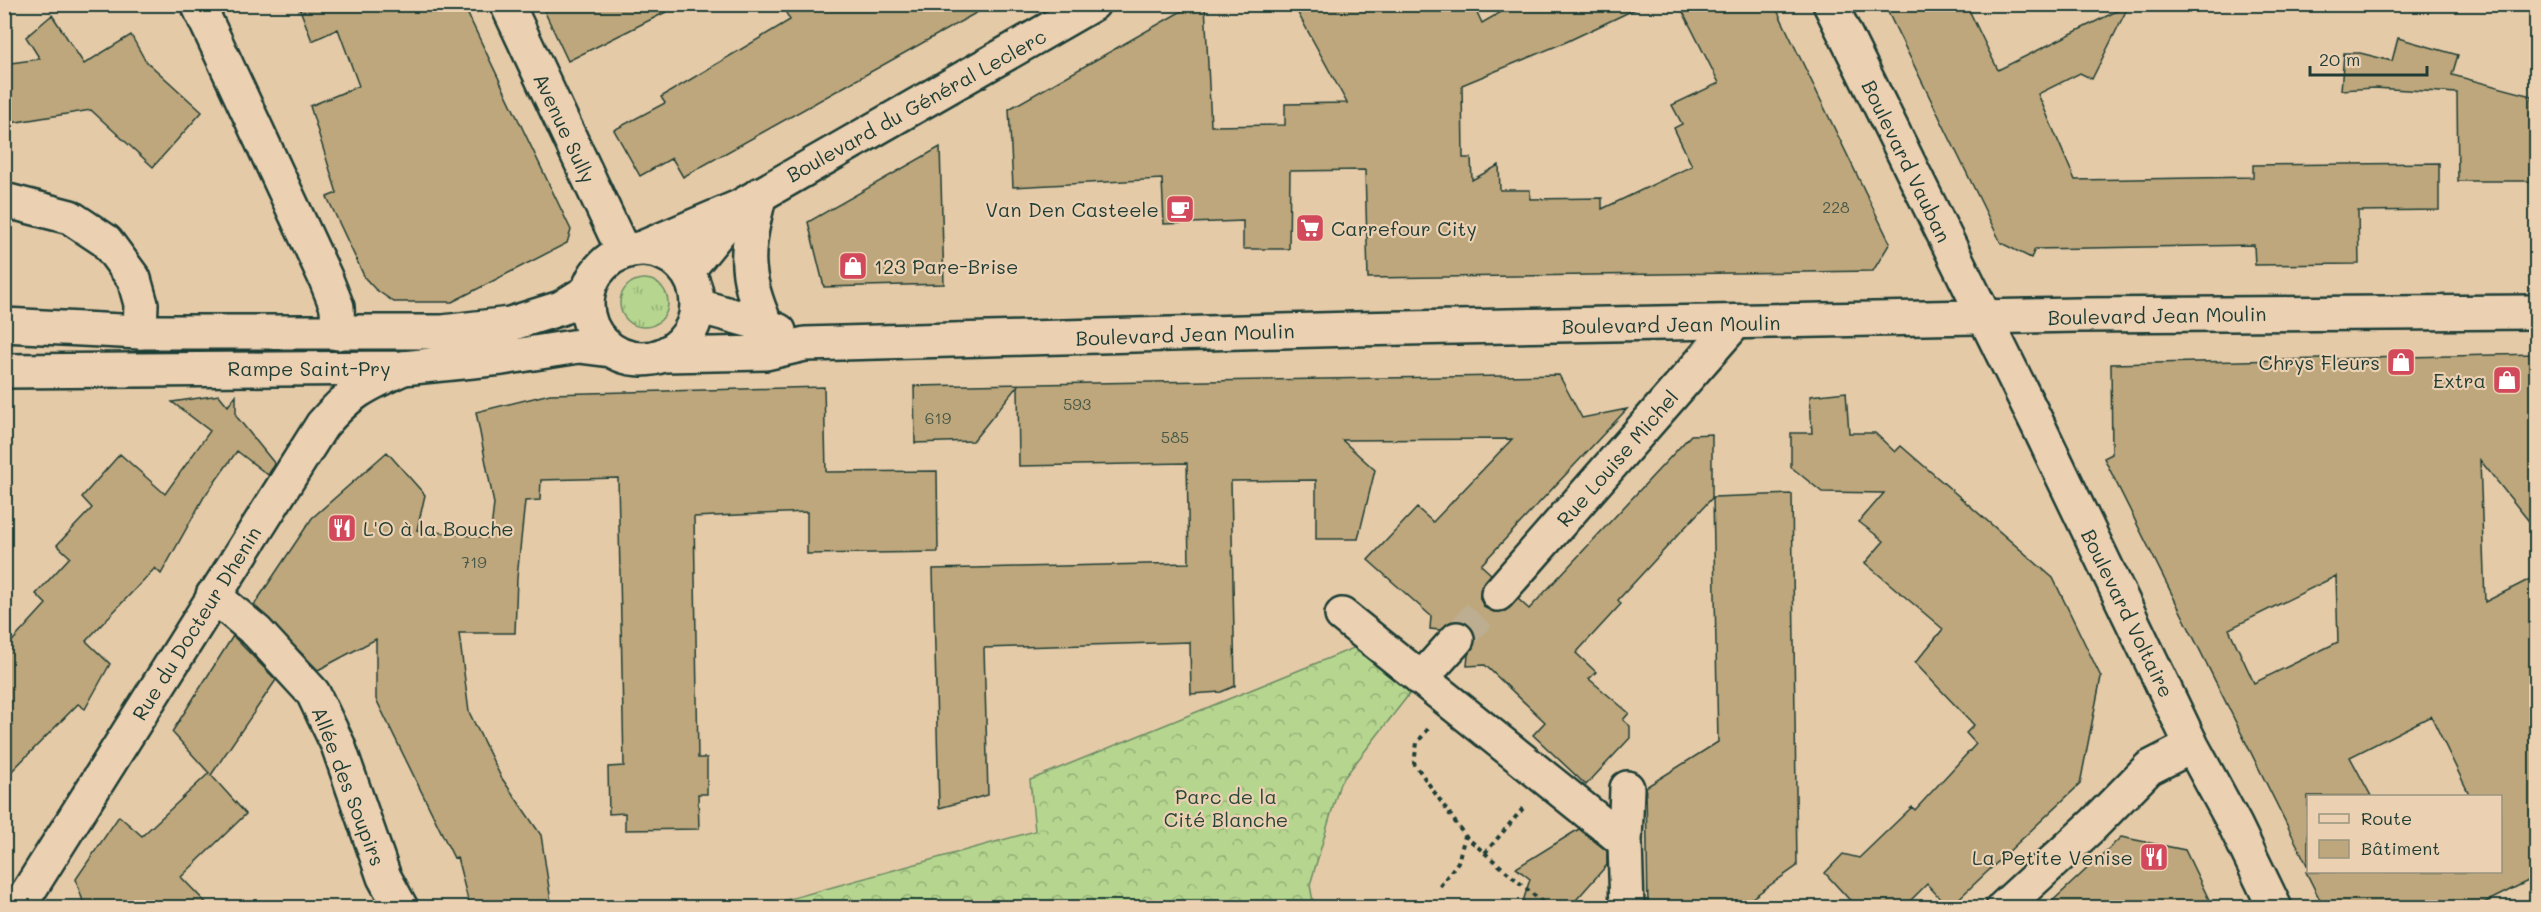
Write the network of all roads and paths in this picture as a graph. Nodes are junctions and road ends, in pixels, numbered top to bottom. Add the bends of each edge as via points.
1 (198, 4) edge
2 (507, 4) edge
3 (1093, 4) edge
4 (1830, 4) edge
5 (4, 200) edge
6 (749, 200) junction
7 (633, 250) junction
8 (687, 271) junction
9 (588, 291) junction
10 (698, 306) junction
11 (2536, 312) edge
12 (1984, 318) junction
13 (1736, 322) junction
14 (4, 324) edge
15 (766, 325) junction
16 (140, 332) junction
17 (338, 333) junction
18 (805, 344) junction
19 (611, 350) junction
20 (663, 356) junction
21 (403, 368) junction
22 (4, 371) edge
23 (1498, 594) tunnel mouth
24 (213, 595) junction
25 (1342, 615) dead end
26 (1457, 639) tunnel mouth
27 (1421, 679) junction
28 (1449, 702) junction
29 (2192, 746) junction
30 (1547, 781) junction
31 (1627, 788) dead end
32 (1465, 836) junction
33 (1626, 842) junction
34 (1485, 853) junction
35 (1440, 886) dead end
36 (18, 908) edge
37 (401, 908) edge
38 (1549, 908) edge
39 (1627, 908) edge
40 (2002, 908) edge
41 (2275, 908) edge

1 - 17 main road via 325,277 337,307
2 - 7 main road, Avenue Sully
3 - 6 main road, Boulevard du Général Leclerc
4 - 12 main road, Boulevard Vauban
5 - 16 main road via 70,217 106,241 134,279 141,304
6 - 7 main road, Boulevard du Général Leclerc
6 - 8 main road, Boulevard du Général Leclerc
6 - 15 main road via 747,251 754,299
7 - 8 main road via 667,254
7 - 9 main road via 610,258 598,269
8 - 10 main road
9 - 17 main road, Rampe Saint-Pry via 561,308 510,324 443,332
9 - 19 main road via 587,313 592,327
10 - 15 main road, Boulevard Jean Moulin
10 - 20 main road via 684,341
11 - 12 main road, Boulevard Jean Moulin
12 - 13 main road, Boulevard Jean Moulin
12 - 29 main road, Boulevard Voltaire
13 - 18 main road, Boulevard Jean Moulin
13 - 23 main road, Rue Louise Michel
14 - 16 main road, Rampe Saint-Pry
15 - 18 main road, Boulevard Jean Moulin
16 - 17 main road, Rampe Saint-Pry
18 - 20 main road, Boulevard Jean Moulin via 766,352
19 - 20 main road via 627,358
19 - 21 main road, Rampe Saint-Pry via 579,346
21 - 22 main road, Rampe Saint-Pry
21 - 24 main road, Rue du Docteur Dhenin via 362,386 345,398 322,425
24 - 36 main road, Rue du Docteur Dhenin
24 - 37 main road, Allée des Soupirs via 257,632 313,693 338,746 384,877
25 - 27 main road
26 - 27 main road
27 - 28 main road
28 - 30 main road
28 - 32 path via 1417,743 1414,763
29 - 40 main road via 2149,768
29 - 41 main road, Boulevard Voltaire
30 - 33 main road
30 - 34 path
31 - 33 main road
32 - 34 path
32 - 35 path via 1458,862
33 - 39 main road
34 - 38 path

